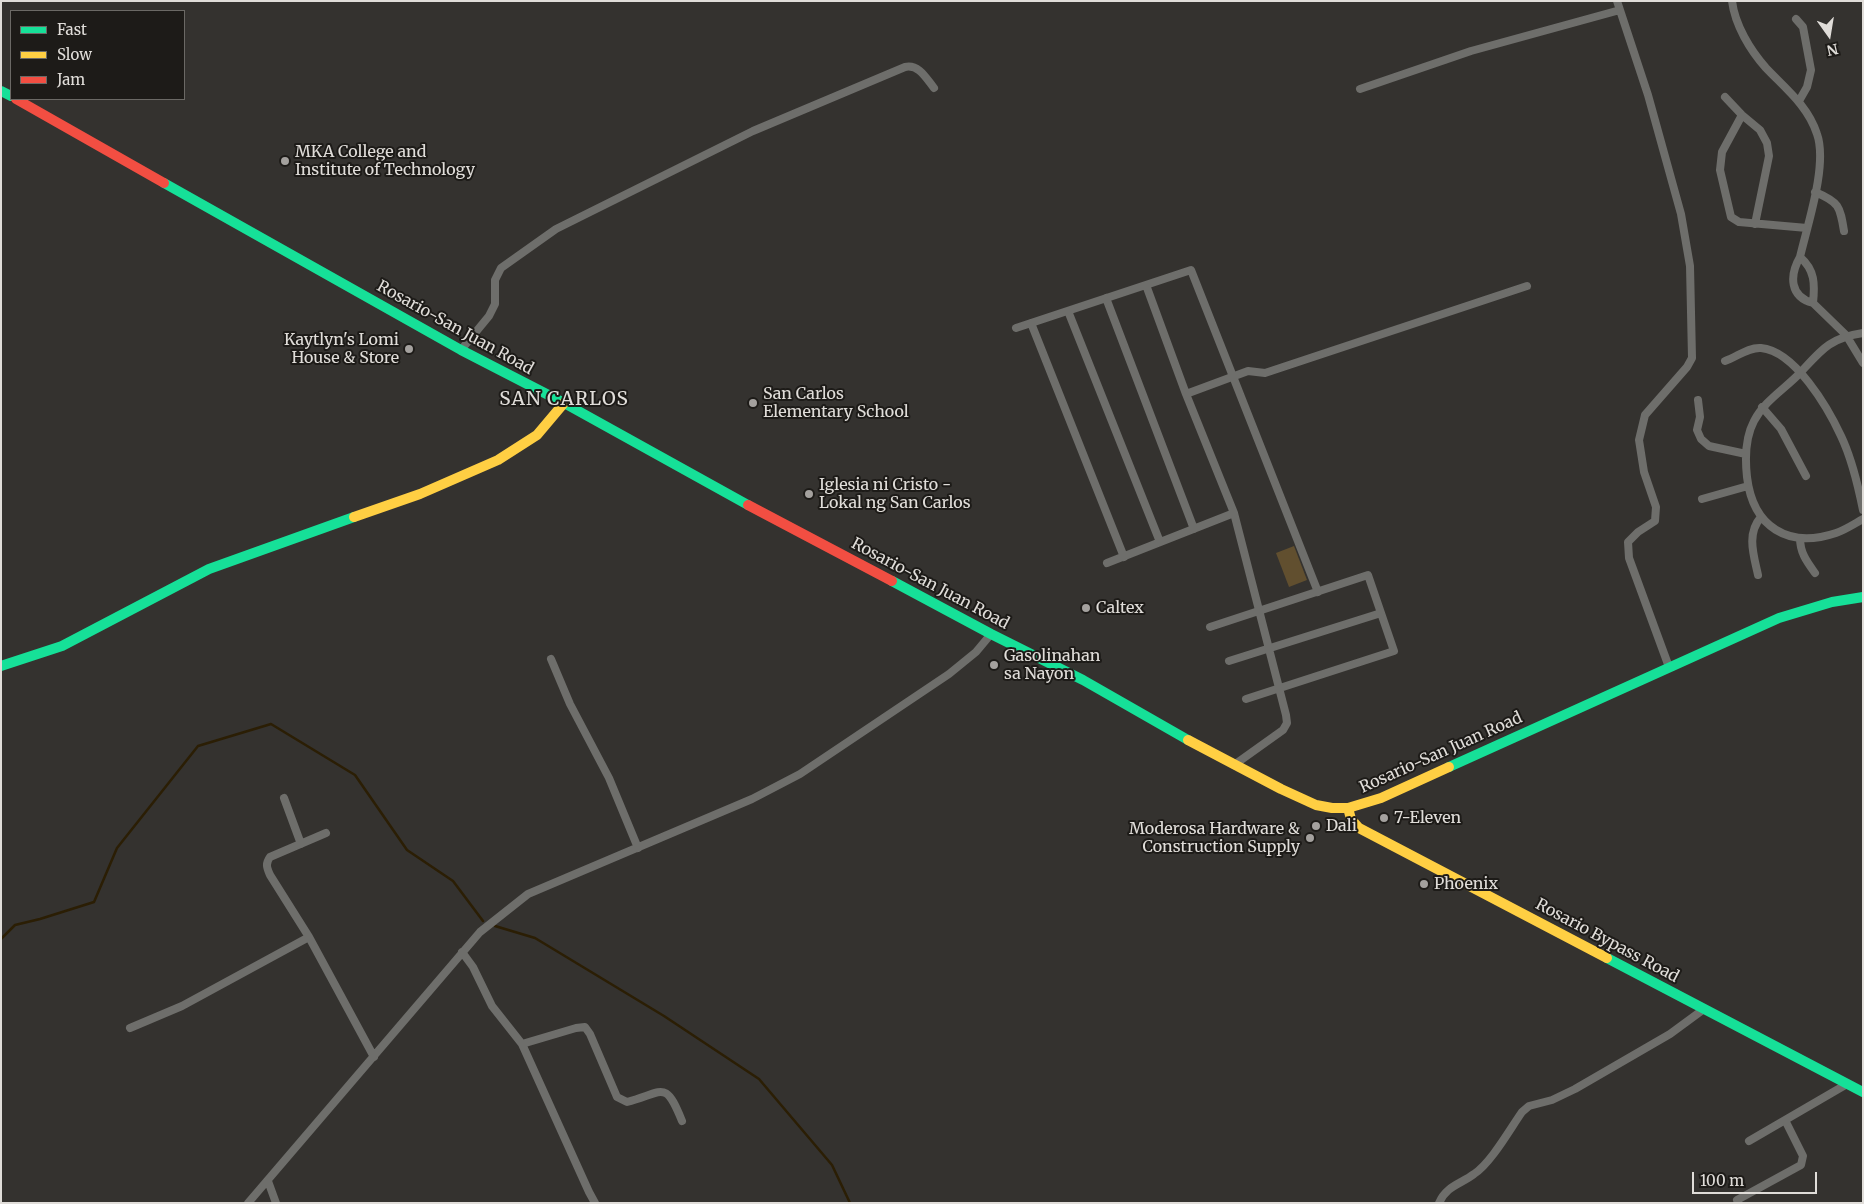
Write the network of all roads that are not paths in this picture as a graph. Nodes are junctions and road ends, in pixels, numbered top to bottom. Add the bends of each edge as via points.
1 (1617, 1) edge
2 (1732, 1) edge
3 (1620, 10) junction
4 (1796, 19) dead end
5 (934, 88) dead end
6 (1360, 89) dead end
7 (1725, 97) dead end
8 (18, 100) edge
9 (1799, 102) junction
10 (1742, 115) junction
11 (1815, 192) junction
12 (1755, 224) junction
13 (1807, 228) junction
14 (1844, 232) dead end
15 (1800, 258) junction
16 (1146, 285) junction
17 (1527, 286) dead end
18 (1106, 298) junction
19 (1813, 303) junction
20 (1068, 311) junction
21 (1031, 323) junction
22 (1016, 328) dead end
23 (1863, 333) edge
24 (1846, 335) junction
25 (460, 350) junction
26 (1725, 361) dead end
27 (1863, 363) edge
28 (1800, 373) junction
29 (1233, 376) junction
30 (1186, 394) junction
31 (1698, 400) dead end
32 (564, 403) junction
33 (1762, 407) junction
34 (1746, 454) junction
35 (1806, 476) dead end
36 (1748, 486) junction
37 (1702, 499) dead end
38 (1863, 510) edge
39 (1234, 513) junction
40 (1760, 517) junction
41 (1863, 519) edge
42 (1194, 529) junction
43 (1800, 538) junction
44 (1160, 542) junction
45 (1124, 557) junction
46 (1107, 563) dead end
47 (1815, 573) dead end
48 (1758, 575) dead end
49 (1318, 592) junction
50 (1863, 597) edge
51 (1259, 611) junction
52 (1381, 613) junction
53 (1210, 627) dead end
54 (991, 634) junction
55 (1269, 648) junction
56 (552, 659) dead end
57 (1228, 661) dead end
58 (1, 666) edge
59 (1669, 667) junction
60 (1279, 688) junction
61 (1246, 699) dead end
62 (1234, 765) junction
63 (284, 798) dead end
64 (1348, 808) junction
65 (326, 834) dead end
66 (301, 844) junction
67 (638, 848) junction
68 (310, 937) junction
69 (462, 952) junction
70 (1704, 1009) junction
71 (130, 1028) dead end
72 (522, 1044) junction
73 (374, 1057) junction
74 (1847, 1084) junction
75 (1863, 1092) edge
76 (1785, 1120) junction
77 (682, 1121) dead end
78 (1749, 1141) dead end
79 (268, 1180) junction
80 (1737, 1200) dead end
81 (248, 1203) edge
82 (276, 1203) edge
83 (595, 1203) edge
84 (1439, 1203) edge

1 - 3 street
2 - 9 street via 1745,39 1765,67
3 - 6 street via 1471,51
3 - 59 street via 1681,214 1690,266 1692,358 1645,415 1639,440 1644,472 1656,507 1655,521 1628,542 1629,558
4 - 9 street via 1803,27 1811,70
5 - 25 street via 916,67 905,67 753,131 556,229 501,268 495,280 496,304
7 - 10 street
8 - 25 main road, Rosario-San Juan Road
9 - 11 street via 1818,135 1820,159
10 - 12 street via 1760,130 1769,156
10 - 12 street via 1722,152 1720,170 1731,217 1739,222
11 - 13 street
11 - 14 street via 1833,200 1841,210
12 - 13 street
13 - 15 street
15 - 19 street via 1813,273
15 - 19 street via 1793,278 1795,291 1804,301
16 - 18 street
16 - 29 street via 1191,270
16 - 30 street
17 - 29 street via 1265,373 1248,370
18 - 20 street
18 - 42 street
19 - 24 street
20 - 21 street
20 - 44 street
21 - 22 street
21 - 45 street
23 - 24 street
24 - 27 street
24 - 28 street via 1812,358
25 - 32 main road, Rosario-San Juan Road
26 - 28 street via 1749,349 1761,348 1786,359
28 - 33 street
28 - 38 street via 1842,436
29 - 30 street
29 - 49 street
30 - 39 street
31 - 34 street via 1700,417 1697,430 1701,439 1709,446
32 - 54 main road, Rosario-San Juan Road
32 - 58 main road via 537,435 498,460 420,494 210,569 62,646
33 - 34 street via 1753,422
33 - 35 street via 1781,429
34 - 36 street
36 - 37 street
36 - 40 street
39 - 42 street
39 - 51 street
40 - 43 street via 1773,529
40 - 48 street via 1752,532
41 - 43 street via 1838,533 1820,538
42 - 44 street
43 - 47 street via 1804,558
44 - 45 street
45 - 46 street
49 - 51 street
49 - 52 street via 1368,575
50 - 59 main road, Rosario-San Juan Road via 1832,602 1779,618
51 - 53 street
51 - 55 street
52 - 55 street
52 - 60 street via 1394,651
54 - 62 main road, Rosario-San Juan Road via 1083,680
54 - 67 street via 976,652 949,674 800,774 752,799
55 - 57 street
55 - 60 street
56 - 67 street via 570,704 609,778
59 - 64 main road, Rosario-San Juan Road via 1412,785
60 - 61 street
60 - 62 street via 1287,723
62 - 64 main road, Rosario-San Juan Road via 1316,805
63 - 66 street
64 - 70 main road, Rosario Bypass Road via 1350,819 1359,828
65 - 66 street
66 - 68 street via 270,857 266,867
67 - 69 street via 528,894 480,932
68 - 71 street via 182,1006
68 - 73 street
69 - 72 street via 495,1012
69 - 73 street
70 - 74 main road, Rosario Bypass Road
70 - 84 street via 1670,1034 1575,1089 1529,1106 1485,1164 1475,1174 1452,1186
72 - 77 street via 585,1027 617,1098 627,1102 664,1092 670,1094
72 - 83 street
73 - 79 street
74 - 75 main road, Rosario Bypass Road
74 - 76 street
76 - 78 street
76 - 80 street via 1803,1156 1801,1165
79 - 81 street
79 - 82 street

